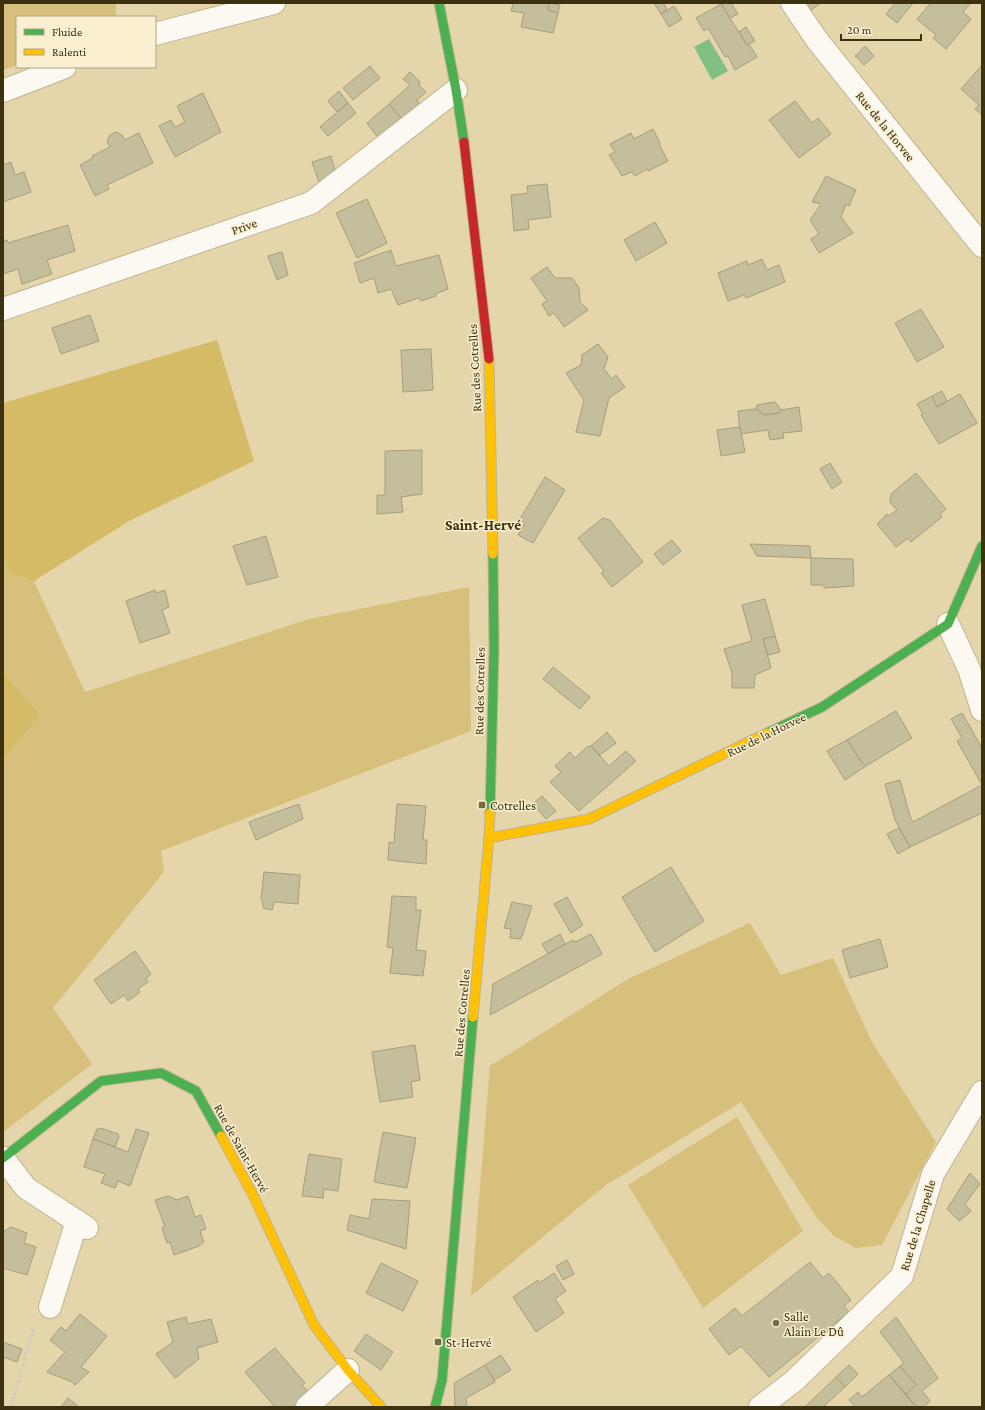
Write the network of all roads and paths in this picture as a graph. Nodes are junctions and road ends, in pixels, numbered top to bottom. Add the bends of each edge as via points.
1 (274, 3) edge
2 (439, 3) edge
3 (792, 3) edge
4 (156, 34) edge
5 (63, 68) edge
6 (456, 90) junction
7 (3, 92) edge
8 (982, 246) edge
9 (3, 309) edge
10 (982, 546) edge
11 (948, 624) junction
12 (982, 710) edge
13 (489, 838) junction
14 (982, 1092) edge
15 (3, 1158) edge
16 (50, 1307) joint
17 (348, 1370) junction
18 (442, 1380) junction
19 (445, 1400) dead end
20 (11, 1407) edge
21 (307, 1407) edge
22 (382, 1407) edge
23 (435, 1407) edge
24 (760, 1407) edge

1 - 4 street
2 - 6 street, Rue des Cotrelles
3 - 8 street, Rue de la Horvee via 817,40
5 - 7 street
6 - 9 street, Prive via 310,204
6 - 13 street, Rue des Cotrelles via 490,364 494,648
10 - 11 street
11 - 12 street via 969,669
11 - 13 street, Rue de la Horvee via 822,707 588,819
13 - 18 street, Rue des Cotrelles
14 - 24 street, Rue de la Chapelle via 933,1174 902,1276 794,1381
15 - 16 street via 26,1188 82,1224
15 - 17 street, Rue de Saint-Hervé via 101,1081 161,1073 196,1091 253,1195 314,1325
16 - 20 path via 38,1314
17 - 21 street
17 - 22 street, Rue de Saint-Hervé
18 - 19 street, Rue des Cotrelles
18 - 23 street, Rue des Cotrelles

